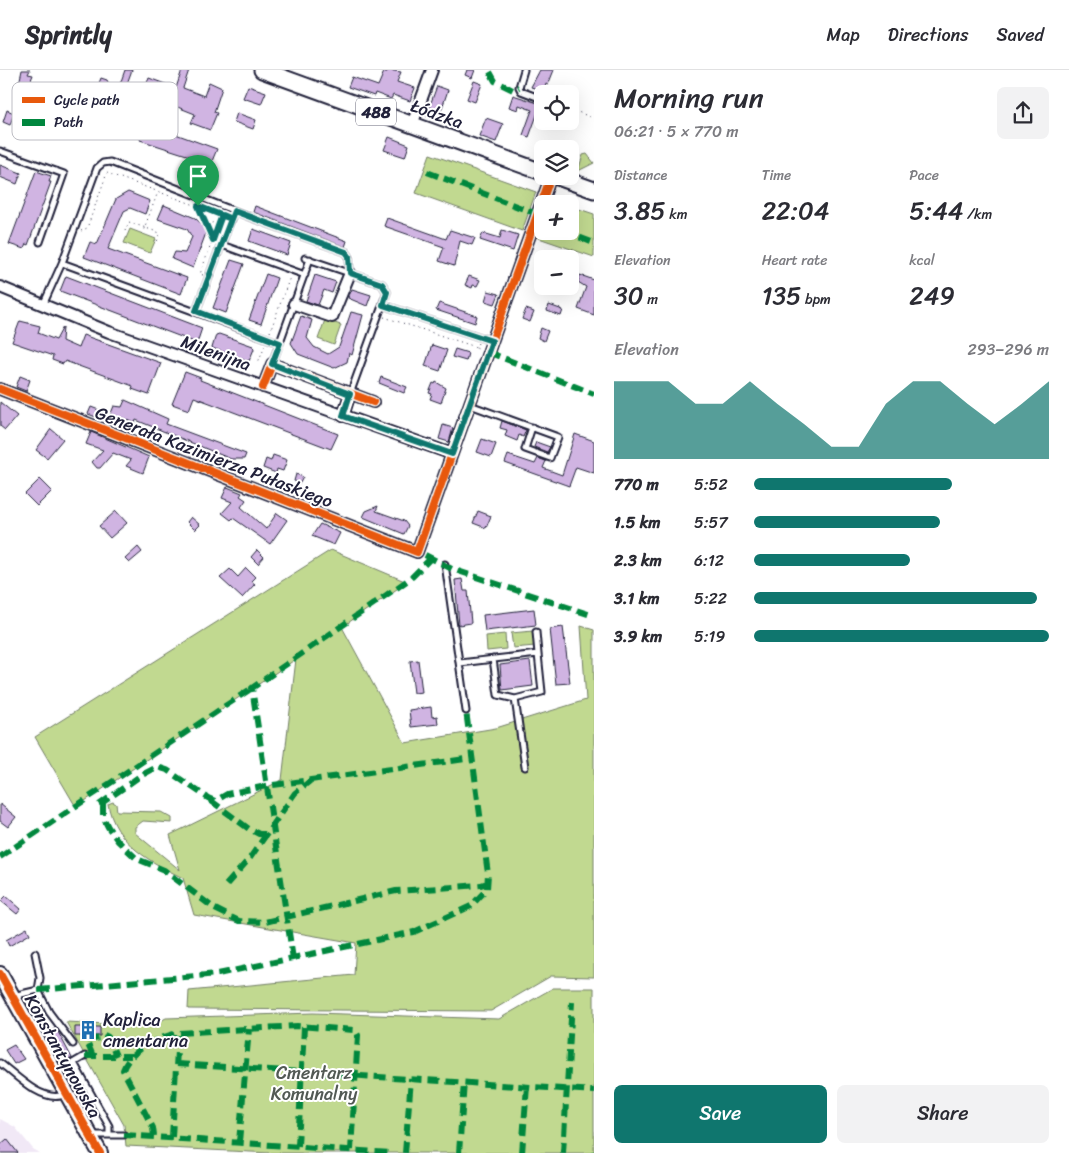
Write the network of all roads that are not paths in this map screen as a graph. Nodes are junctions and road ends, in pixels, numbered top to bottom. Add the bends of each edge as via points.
1 (262, 70) edge
2 (432, 70) edge
3 (524, 70) edge
4 (534, 95) edge
5 (412, 125) junction
6 (0, 151) edge
7 (534, 169) edge
8 (548, 185) edge
9 (579, 185) edge
10 (594, 190) edge
11 (234, 211) junction
12 (40, 242) dead end
13 (222, 245) junction
14 (62, 263) junction
15 (350, 273) junction
16 (304, 275) junction
17 (0, 287) edge
18 (44, 303) junction
19 (294, 304) junction
20 (383, 305) junction
21 (196, 311) junction
22 (492, 341) junction
23 (280, 343) junction
24 (272, 364) junction
25 (263, 386) junction
26 (0, 390) edge
27 (350, 394) junction
28 (373, 402) dead end
29 (470, 405) junction
30 (343, 416) junction
31 (532, 427) junction
32 (452, 454) junction
33 (445, 564) dead end
34 (536, 632) dead end
35 (538, 654) junction
36 (493, 659) junction
37 (460, 663) junction
38 (514, 699) junction
39 (466, 711) dead end
40 (525, 766) dead end
41 (35, 953) dead end
42 (0, 974) edge
43 (38, 990) junction
44 (13, 996) junction
45 (73, 1044) dead end
46 (85, 1056) dead end
47 (0, 1063) edge
48 (74, 1063) junction
49 (56, 1073) junction
50 (60, 1096) dead end
51 (90, 1135) junction
52 (124, 1135) dead end
53 (109, 1136) junction
54 (100, 1153) edge

1 - 5 main road, Łódzka / 488
2 - 5 street
3 - 4 lane via 519,87 521,91
5 - 7 main road, Łódzka / 488
6 - 12 lane via 64,174
8 - 22 street
9 - 10 main road
11 - 13 lane
11 - 14 lane via 110,162 103,163 97,168
11 - 15 lane via 346,252
13 - 16 lane
13 - 21 lane
14 - 18 lane
14 - 21 lane
15 - 16 lane via 308,259
15 - 19 street via 332,317
15 - 20 lane via 382,284 387,292
16 - 19 lane
17 - 18 street, Milenijna
18 - 25 street, Milenijna via 109,332
19 - 23 lane
20 - 22 lane
20 - 27 lane
21 - 23 lane
22 - 29 street
23 - 24 lane
24 - 25 street
24 - 27 street
25 - 30 street, Milenijna
26 - 32 street, Generała Kazimierza Pułaskiego via 417,552
27 - 28 street
27 - 30 street
29 - 31 lane
29 - 32 street
30 - 32 street, Milenijna
31 - 31 lane via 558,437 550,458 525,448
33 - 37 lane
34 - 35 lane
35 - 36 lane
35 - 38 lane via 542,692
36 - 37 lane
36 - 38 lane via 498,695
37 - 39 lane
38 - 40 lane
41 - 43 lane via 40,978
42 - 44 main road, Konstantynowska
43 - 44 lane
43 - 45 lane via 49,1012
44 - 49 main road, Konstantynowska
46 - 48 lane
47 - 50 lane via 42,1094 53,1098
48 - 49 lane
48 - 53 lane via 109,1126
49 - 51 main road, Konstantynowska
51 - 53 lane
51 - 54 main road, Konstantynowska
52 - 53 lane

